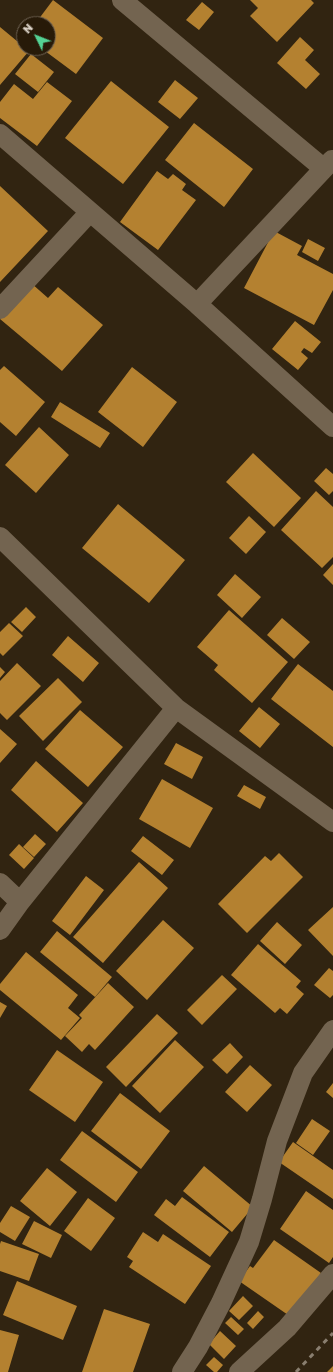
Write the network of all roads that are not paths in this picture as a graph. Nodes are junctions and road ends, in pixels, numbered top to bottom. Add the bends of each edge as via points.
1 (122, 0) edge
2 (0, 134) edge
3 (328, 163) edge
4 (90, 212) junction
5 (197, 304) junction
6 (0, 309) edge
7 (333, 427) edge
8 (0, 537) edge
9 (176, 708) junction
10 (333, 822) edge
11 (0, 883) edge
12 (20, 902) junction
13 (0, 930) edge
14 (333, 1030) edge
15 (333, 1274) edge
16 (182, 1372) edge
17 (239, 1372) edge

1 - 3 street
2 - 4 street
3 - 5 street
4 - 5 street
4 - 6 street
5 - 7 street
8 - 9 street
9 - 10 street
9 - 12 street
11 - 12 street
12 - 13 street
14 - 16 street via 303,1073 277,1141 249,1242 208,1328
15 - 17 street via 287,1328

